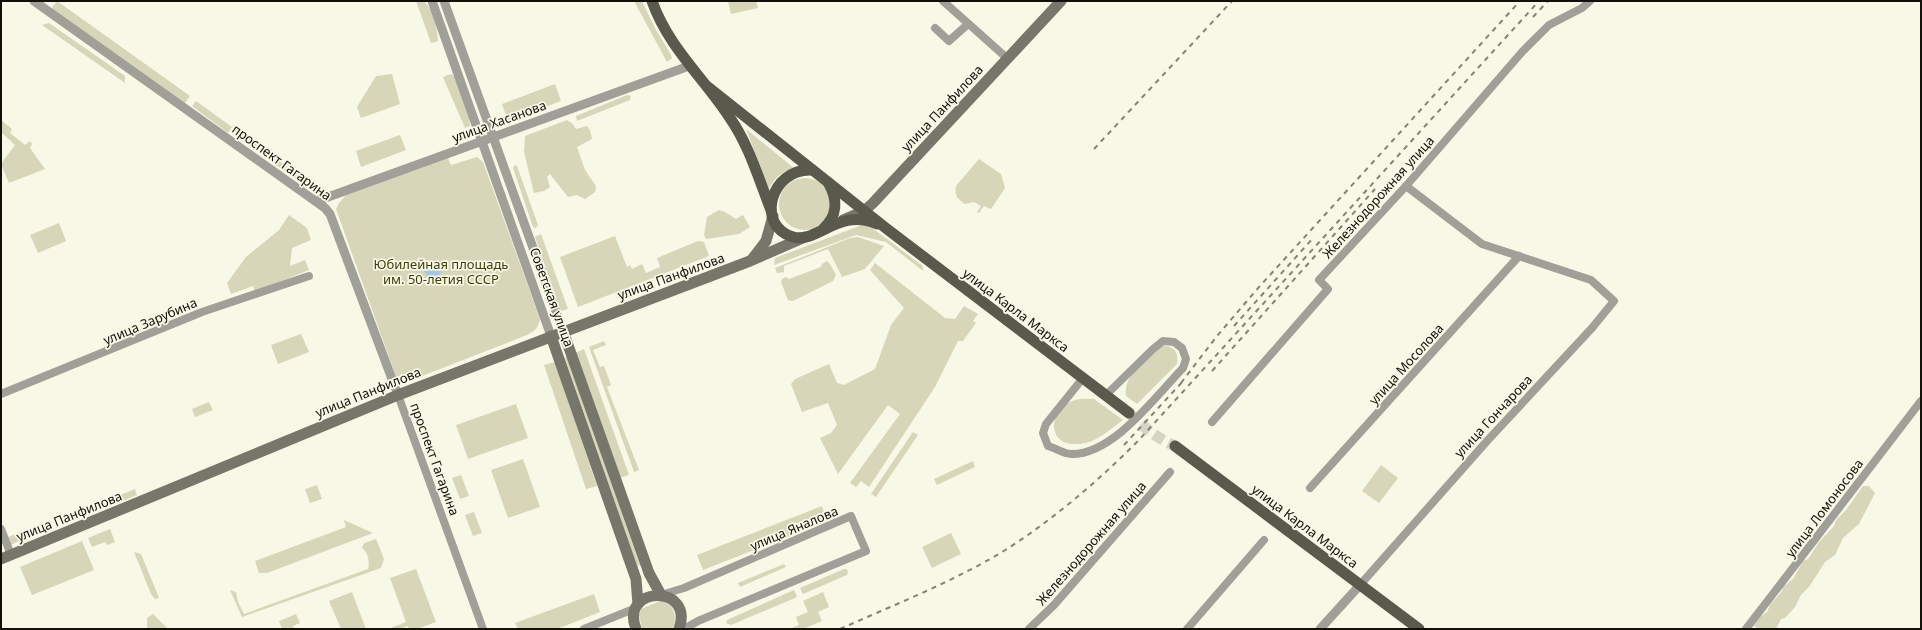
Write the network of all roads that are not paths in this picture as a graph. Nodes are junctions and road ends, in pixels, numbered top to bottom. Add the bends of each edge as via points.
1 (34, 1) edge
2 (432, 1) edge
3 (444, 1) edge
4 (652, 1) edge
5 (943, 1) edge
6 (1061, 1) edge
7 (1590, 1) edge
8 (968, 24) junction
9 (935, 28) dead end
10 (1008, 59) junction
11 (689, 66) junction
12 (708, 87) junction
13 (494, 137) junction
14 (481, 142) junction
15 (812, 170) junction
16 (829, 183) junction
17 (1406, 186) junction
18 (317, 201) junction
19 (864, 211) junction
20 (772, 213) junction
21 (841, 221) junction
22 (887, 229) junction
23 (822, 230) junction
24 (805, 237) junction
25 (1519, 256) junction
26 (750, 261) junction
27 (309, 276) dead end
28 (563, 331) junction
29 (551, 336) junction
30 (1083, 378) junction
31 (1, 394) edge
32 (398, 395) junction
33 (1106, 395) junction
34 (1921, 401) edge
35 (1129, 413) tunnel mouth
36 (1212, 422) dead end
37 (1175, 446) tunnel mouth
38 (1170, 472) dead end
39 (1310, 488) dead end
40 (1, 529) edge
41 (1264, 540) dead end
42 (6, 557) edge
43 (1360, 585) junction
44 (661, 595) junction
45 (637, 606) junction
46 (483, 629) edge
47 (584, 629) edge
48 (636, 629) edge
49 (678, 629) edge
50 (684, 629) edge
51 (1029, 629) edge
52 (1187, 629) edge
53 (1320, 629) edge
54 (1419, 629) edge
55 (1746, 629) edge

1 - 18 street, проспект Гагарина
2 - 14 street, Советская улица
3 - 13 street, Советская улица
4 - 11 main road via 666,30
5 - 8 street
6 - 10 main road, улица Панфилова
7 - 17 street, Железнодорожная улица via 1549,25 1522,52
8 - 9 street via 949,41
8 - 10 street
10 - 19 main road, улица Панфилова
11 - 12 main road
11 - 13 street, улица Хасанова
12 - 15 main road
12 - 20 main road via 735,125
13 - 14 street, улица Хасанова
13 - 28 street, Советская улица
14 - 18 street, улица Хасанова
14 - 29 street, Советская улица
15 - 16 main road
15 - 20 main road via 798,171 782,181 772,198
16 - 19 main road, улица Карла Маркса
16 - 23 main road via 834,192 835,209 829,223
17 - 25 street via 1482,244
17 - 36 street, Железнодорожная улица via 1319,280 1328,289
18 - 32 street, проспект Гагарина via 330,214
19 - 21 main road
19 - 22 main road, улица Карла Маркса
20 - 24 main road via 776,223 786,233
20 - 26 main road via 766,241
21 - 22 main road, улица Карла Маркса via 869,221
21 - 23 main road
22 - 30 main road, улица Карла Маркса
23 - 24 main road
24 - 26 main road, улица Панфилова
25 - 39 street, улица Мосолова
25 - 43 street, улица Гончарова via 1591,280 1614,301
26 - 28 main road, улица Панфилова
27 - 31 street, улица Зарубина via 202,312
28 - 29 main road, улица Панфилова
28 - 44 main road, Советская улица via 649,573
29 - 32 main road, улица Панфилова
29 - 45 main road, Советская улица via 636,579
30 - 33 main road, улица Карла Маркса
30 - 33 street via 1046,424 1043,433 1048,446 1069,454 1094,449 1122,432 1183,368 1186,359 1182,348 1174,342 1163,341
32 - 42 main road, улица Панфилова
32 - 46 street, проспект Гагарина
33 - 35 main road, улица Карла Маркса
34 - 55 street, улица Ломоносова
37 - 43 main road, улица Карла Маркса
38 - 51 street, Железнодорожная улица via 1054,605
40 - 42 street
41 - 52 street
43 - 53 street, улица Гончарова
43 - 54 main road, улица Карла Маркса
44 - 45 main road via 652,595
44 - 49 main road via 673,600 677,605 681,616
44 - 50 street, улица Яналова via 684,588 851,516 866,551
45 - 47 street
45 - 48 main road, Советская улица via 634,616

